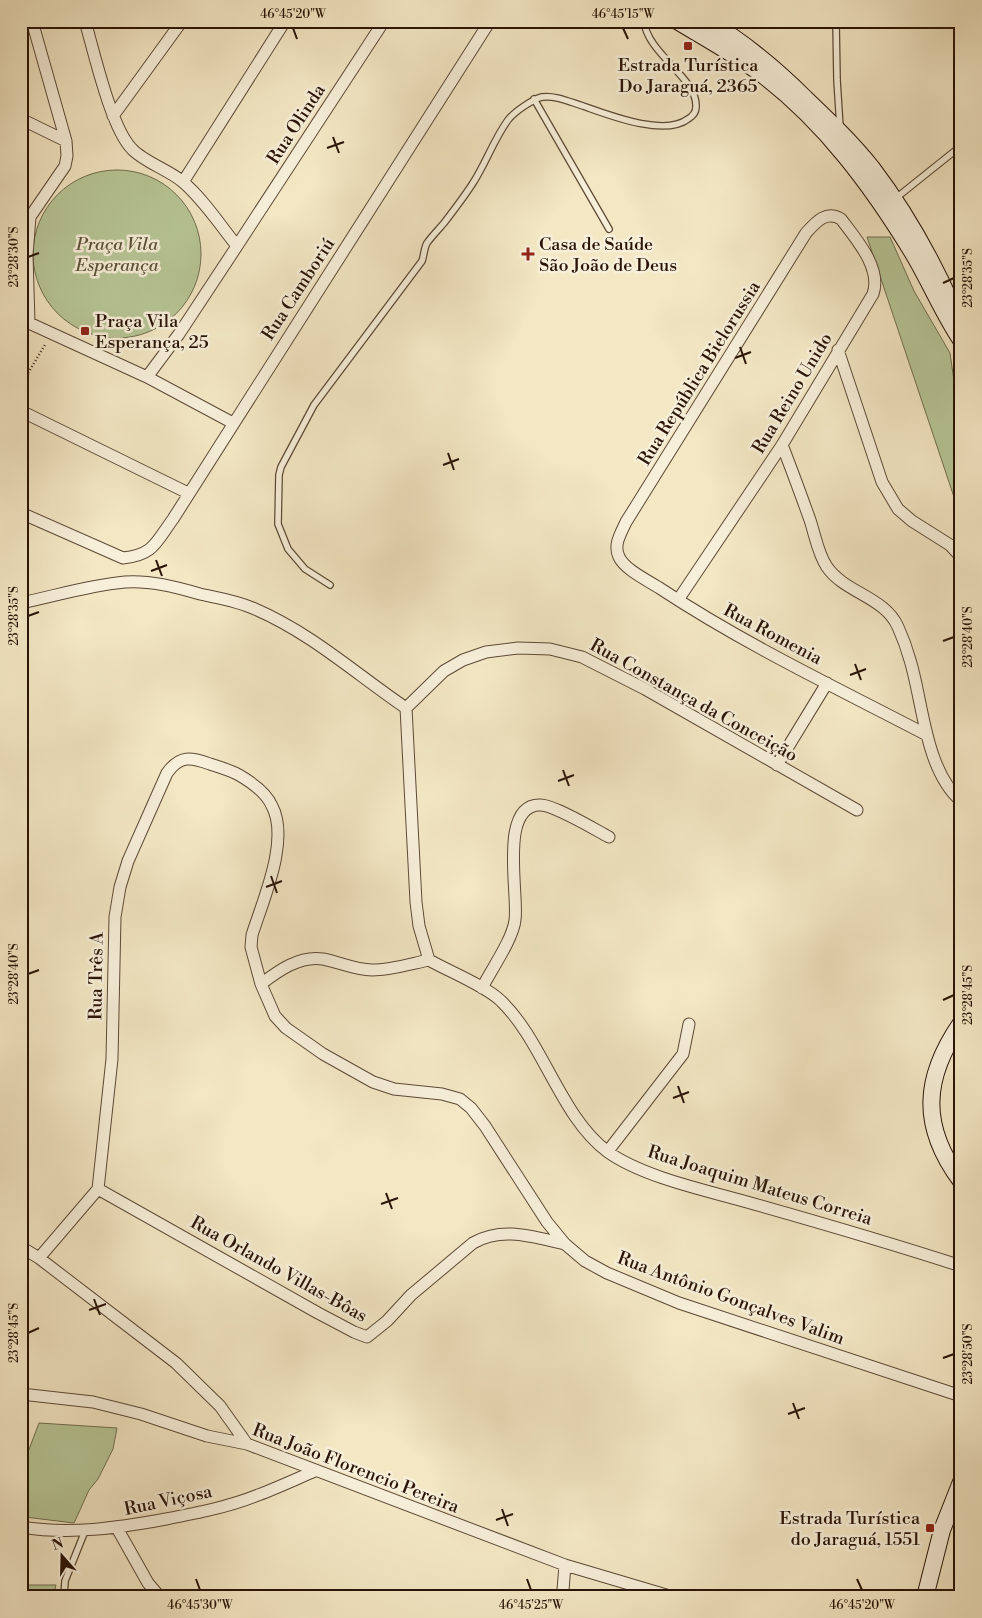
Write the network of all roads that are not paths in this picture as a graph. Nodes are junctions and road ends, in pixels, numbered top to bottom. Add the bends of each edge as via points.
1 (85, 21) edge
2 (182, 21) edge
3 (285, 21) edge
4 (384, 21) edge
5 (490, 21) edge
6 (644, 21) edge
7 (677, 21) edge
8 (708, 21) edge
9 (836, 21) edge
10 (21, 22) edge
11 (33, 25) edge
12 (534, 99) junction
13 (114, 116) junction
14 (21, 119) edge
15 (840, 131) junction
16 (66, 141) junction
17 (961, 146) edge
18 (183, 182) junction
19 (894, 199) junction
20 (26, 215) edge
21 (818, 220) joint
22 (609, 229) dead end
23 (237, 246) junction
24 (25, 321) edge
25 (961, 325) edge
26 (961, 340) edge
27 (838, 350) junction
28 (147, 378) junction
29 (21, 411) edge
30 (233, 423) junction
31 (782, 445) junction
32 (188, 493) junction
33 (21, 513) edge
34 (616, 548) joint
35 (961, 557) edge
36 (330, 584) dead end
37 (678, 600) junction
38 (21, 603) edge
39 (827, 683) junction
40 (406, 708) junction
41 (927, 735) junction
42 (777, 765) junction
43 (166, 773) joint
44 (961, 801) edge
45 (857, 810) dead end
46 (609, 837) dead end
47 (429, 960) junction
48 (261, 984) junction
49 (482, 988) junction
50 (961, 1023) edge
51 (689, 1024) dead end
52 (608, 1151) junction
53 (961, 1181) edge
54 (98, 1188) junction
55 (565, 1244) junction
56 (21, 1247) edge
57 (39, 1258) junction
58 (961, 1266) edge
59 (21, 1394) edge
60 (961, 1396) edge
61 (247, 1444) junction
62 (315, 1471) junction
63 (961, 1482) edge
64 (21, 1527) edge
65 (117, 1528) junction
66 (85, 1531) junction
67 (565, 1565) junction
68 (64, 1597) edge
69 (160, 1597) edge
70 (559, 1597) edge
71 (673, 1597) edge
72 (925, 1597) edge

1 - 13 street
2 - 13 street
3 - 18 street
4 - 23 street, Rua Olinda
5 - 30 street, Rua Camboriú
6 - 12 lane via 648,37 694,96 696,105 692,117 675,125 656,126 565,100
7 - 26 main road via 765,77 837,146 873,190 912,251
8 - 15 main road via 786,79
9 - 15 lane
10 - 11 street
11 - 16 street
12 - 22 lane
12 - 36 lane via 509,118 474,182 427,244 422,261 314,405 281,467 278,524 288,548 305,568
13 - 18 street via 132,150
14 - 16 street
15 - 19 main road
16 - 20 street via 66,166
17 - 19 lane
18 - 23 street
19 - 25 main road via 939,275
20 - 24 street
21 - 27 street, Rua Reino Unido via 827,215 841,219 869,262 876,286
21 - 34 street, Rua República Bielorussia via 806,233 626,522
23 - 28 street, Rua Olinda
24 - 28 street
27 - 31 street, Rua Reino Unido
27 - 35 street via 882,482 898,509 950,545
28 - 30 street
29 - 32 street
30 - 32 street, Rua Camboriú
31 - 37 street, Rua Reino Unido
31 - 41 street via 826,566 836,577 883,607 894,618 910,660
32 - 33 street, Rua Camboriú via 173,519 146,553 135,557 123,558
34 - 37 street, Rua Romenia via 626,566
37 - 39 street, Rua Romenia via 748,643
38 - 40 street via 127,582 182,589 252,608 288,624
39 - 41 street, Rua Romenia
39 - 42 street
40 - 42 street, Rua Constança da Conceição via 444,671 463,660 486,652 518,648 550,650 582,657 606,669
40 - 47 street via 416,902
41 - 44 street via 940,773
42 - 45 street, Rua Constança da Conceição
43 - 48 street, Rua Antônio Gonçalves Valim via 180,761 196,759 237,774 261,790 272,804 279,834 277,855 252,935
43 - 54 street, Rua Três A via 128,861 115,917 112,1059
46 - 49 street via 554,809 540,805 524,811 519,818 513,847 515,922
47 - 48 street via 371,970 321,959 303,961 282,968
47 - 49 street, Rua Joaquim Mateus Correia
48 - 55 street, Rua Antônio Gonçalves Valim via 280,1022 322,1054 373,1082 394,1089 442,1094 460,1099 471,1108
49 - 52 street, Rua Joaquim Mateus Correia via 501,1000 514,1016 580,1123
50 - 53 main road via 941,1056 931,1089 930,1110 942,1147
51 - 52 street via 683,1054
52 - 58 street, Rua Joaquim Mateus Correia via 639,1168 674,1181
54 - 55 street, Rua Orlando Villas-Bôas via 318,1313 367,1336 485,1236 520,1234
54 - 57 street
55 - 60 street, Rua Antônio Gonçalves Valim via 585,1261 607,1273 679,1303
56 - 57 street
57 - 61 street via 176,1363 220,1406
59 - 61 street, Rua João Florencio Pereira via 102,1405 207,1436
61 - 62 street, Rua João Florencio Pereira
62 - 65 street, Rua Viçosa via 257,1496 208,1511
62 - 67 street, Rua João Florencio Pereira
63 - 72 main road via 942,1530
64 - 66 street, Rua Viçosa
65 - 66 street, Rua Viçosa
65 - 69 street via 148,1583
66 - 68 lane via 65,1581
67 - 70 street via 563,1590
67 - 71 street, Rua João Florencio Pereira

